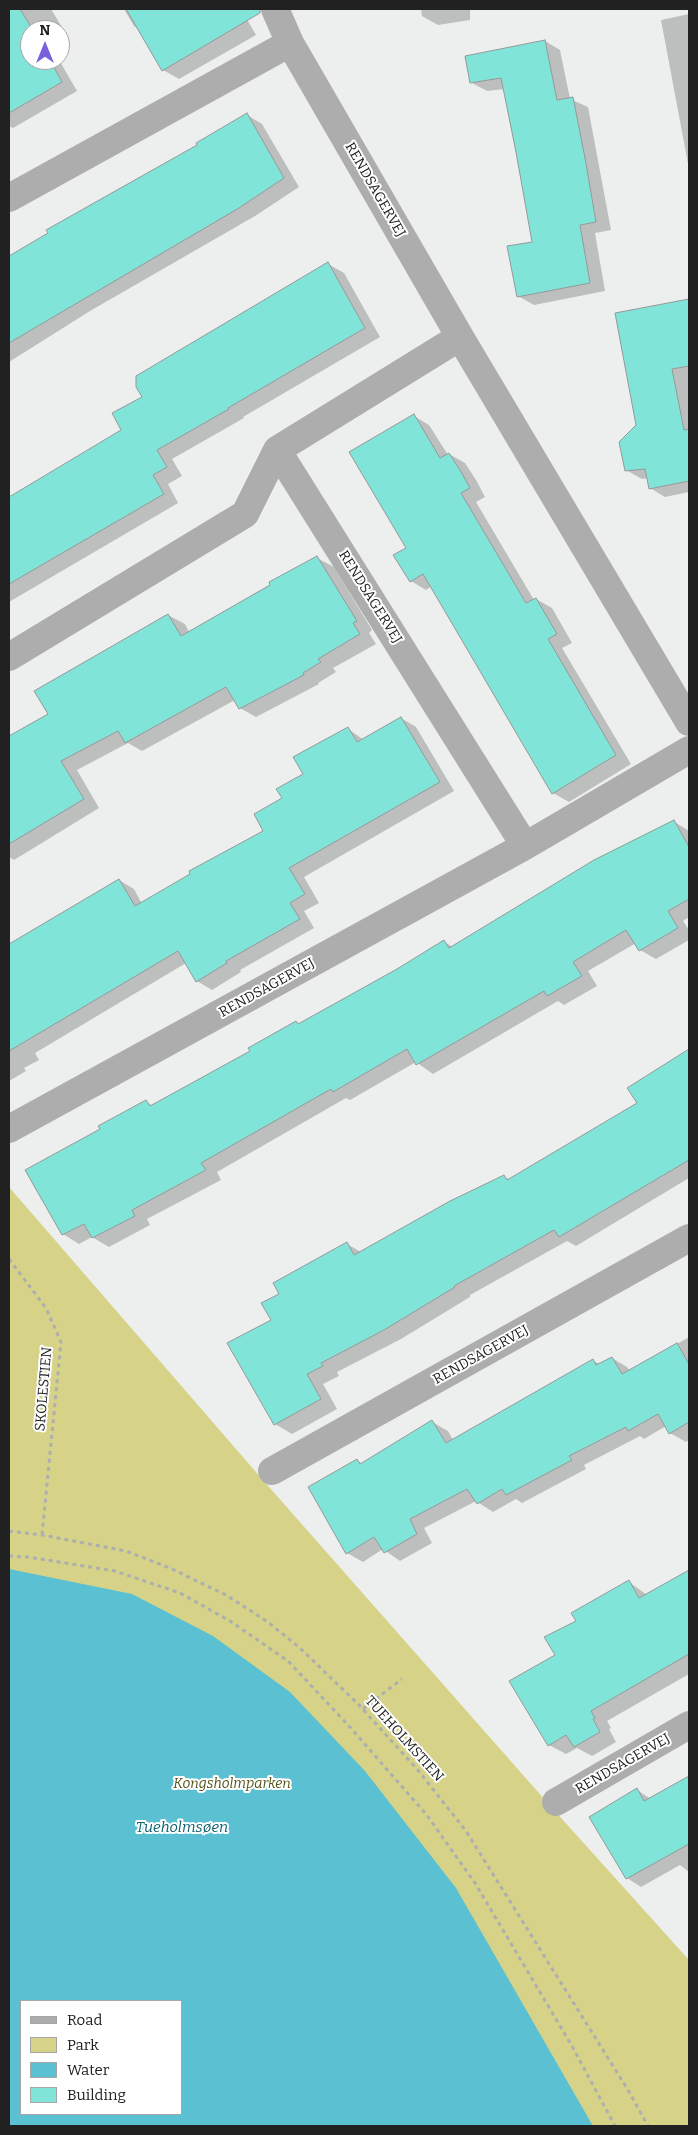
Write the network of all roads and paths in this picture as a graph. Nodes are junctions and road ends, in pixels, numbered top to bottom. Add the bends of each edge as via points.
1 (275, 9) edge
2 (290, 43) junction
3 (9, 198) edge
4 (460, 337) junction
5 (277, 450) junction
6 (9, 658) edge
7 (689, 722) edge
8 (689, 750) edge
9 (525, 846) junction
10 (9, 1130) edge
11 (689, 1238) edge
12 (9, 1259) edge
13 (272, 1471) dead end
14 (9, 1531) edge
15 (42, 1535) junction
16 (9, 1556) edge
17 (402, 1679) dead end
18 (363, 1709) junction
19 (689, 1725) edge
20 (556, 1802) dead end
21 (615, 2126) edge
22 (648, 2126) edge

1 - 2 street, RENDSAGERVEJ
2 - 3 street
2 - 4 street, RENDSAGERVEJ
4 - 5 street
4 - 7 street, RENDSAGERVEJ
5 - 6 street via 244,514
5 - 9 street, RENDSAGERVEJ
8 - 9 street, RENDSAGERVEJ
9 - 10 street, RENDSAGERVEJ
11 - 13 street, RENDSAGERVEJ
12 - 15 path, SKOLESTIEN via 46,1308 61,1342
14 - 15 path, TUEHOLMSTIEN
15 - 18 path, TUEHOLMSTIEN via 126,1551 170,1568 226,1596 268,1622 300,1648
16 - 21 path via 115,1571 180,1593 230,1620 288,1661 426,1814 475,1883 572,2046
17 - 18 path
18 - 22 path, TUEHOLMSTIEN via 417,1769 466,1831
19 - 20 street, RENDSAGERVEJ

